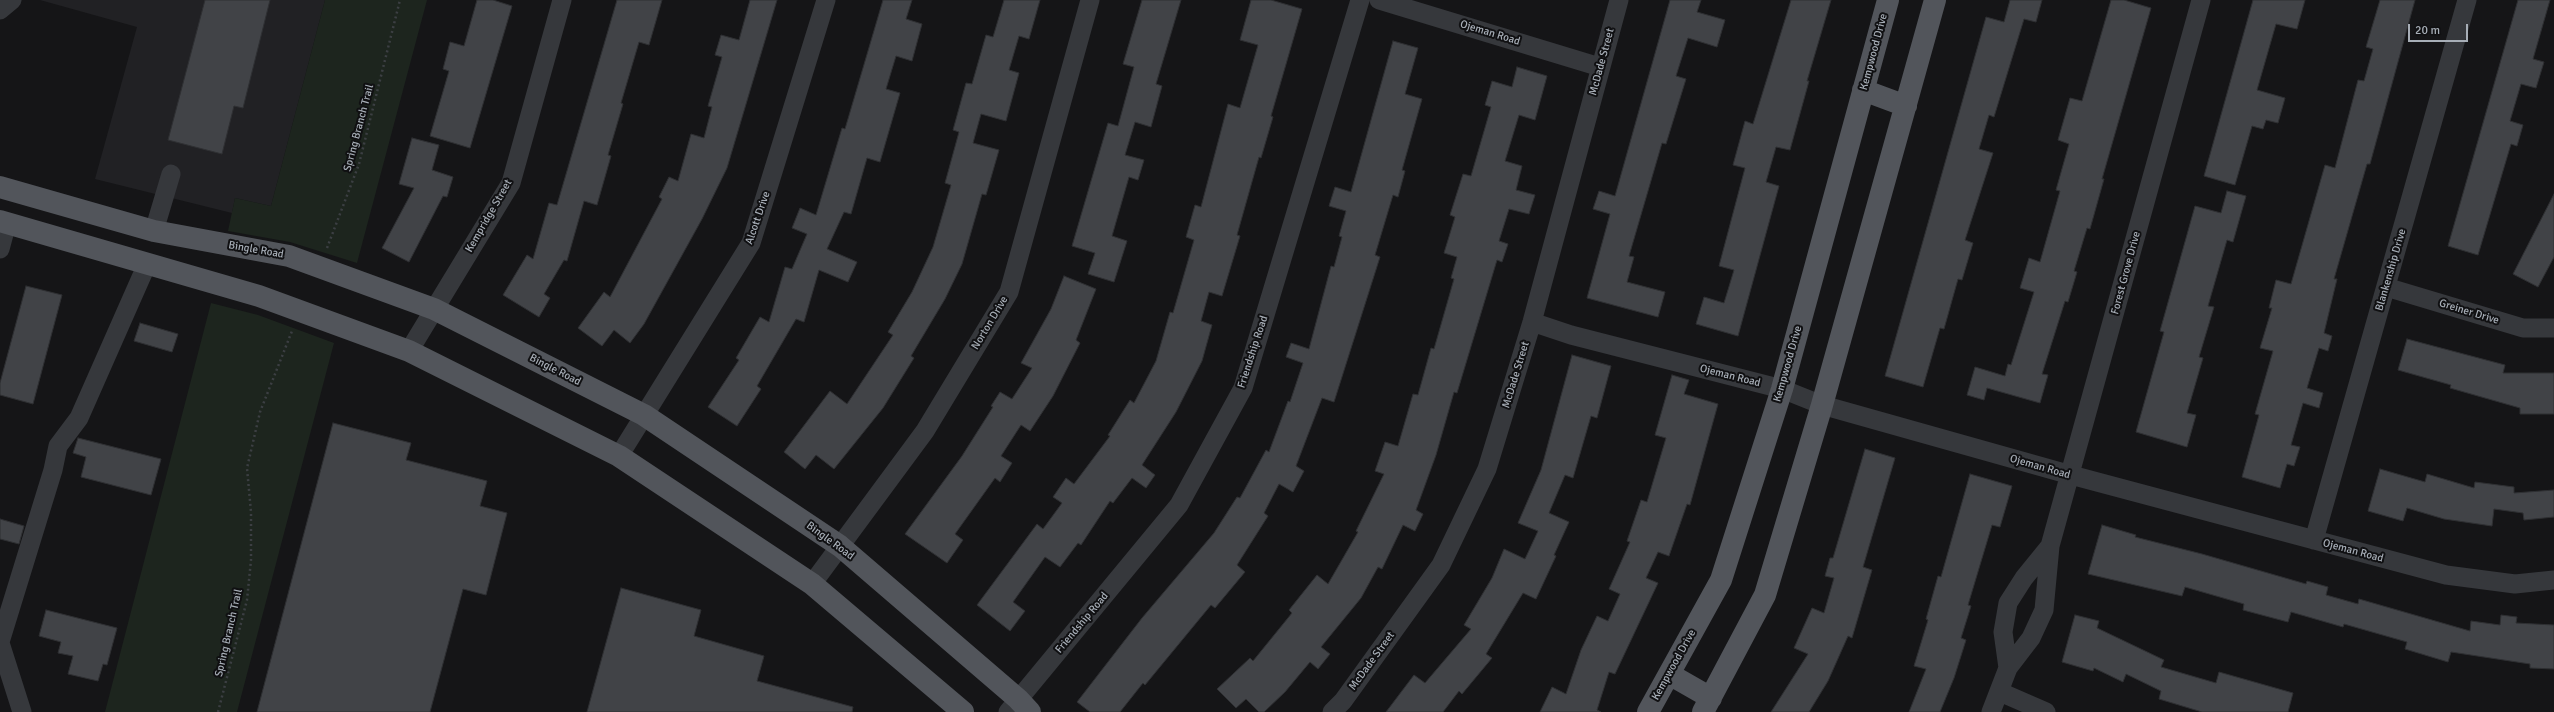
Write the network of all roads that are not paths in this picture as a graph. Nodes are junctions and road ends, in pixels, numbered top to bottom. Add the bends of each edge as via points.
1 (12, 0) edge
2 (562, 0) edge
3 (826, 0) edge
4 (1090, 0) edge
5 (1360, 0) edge
6 (1379, 0) edge
7 (1620, 0) edge
8 (1888, 0) edge
9 (1935, 0) edge
10 (2201, 0) edge
11 (2467, 0) edge
12 (0, 10) edge
13 (1600, 67) junction
14 (1864, 90) junction
15 (1906, 106) junction
16 (171, 174) dead end
17 (0, 187) edge
18 (4, 222) edge
19 (154, 231) junction
20 (0, 249) edge
21 (147, 264) junction
22 (2386, 287) junction
23 (434, 309) junction
24 (1532, 322) junction
25 (2554, 328) edge
26 (408, 351) junction
27 (1782, 389) junction
28 (1822, 405) junction
29 (644, 415) junction
30 (619, 456) junction
31 (2071, 476) junction
32 (2314, 540) junction
33 (840, 546) junction
34 (2050, 546) junction
35 (2554, 580) edge
36 (812, 584) junction
37 (0, 642) edge
38 (2008, 668) junction
39 (1669, 674) junction
40 (2000, 692) junction
41 (1707, 705) edge
42 (1019, 708) edge
43 (22, 712) edge
44 (963, 712) edge
45 (1332, 712) edge
46 (1648, 712) edge
47 (1991, 712) edge
48 (2046, 712) edge

1 - 12 street
2 - 23 street, Kempridge Street via 510,183
3 - 29 street, Alcott Drive via 751,242
4 - 33 street, Norton Drive via 1008,292 925,431
5 - 42 street, Friendship Road via 1243,388 1179,505
6 - 13 street, Ojeman Road
7 - 13 street, McDade Street
8 - 14 main road, Kempwood Drive
9 - 15 main road
10 - 31 street, Forest Grove Drive
11 - 22 street, Blankenship Drive
13 - 24 street, McDade Street
14 - 15 main road
14 - 27 main road, Kempwood Drive
15 - 28 main road
16 - 19 street
17 - 19 main road, Bingle Road
18 - 20 street
18 - 21 main road
19 - 21 main road
19 - 23 main road, Bingle Road via 289,256
21 - 26 main road via 259,296
21 - 37 street via 79,418 58,446 53,470
22 - 25 street, Greiner Drive via 2524,328
22 - 32 street, Blankenship Drive
23 - 26 street, Kempridge Street
23 - 29 main road, Bingle Road
24 - 27 street, Ojeman Road
24 - 45 street, McDade Street via 1488,469 1441,565 1343,701
26 - 30 main road
27 - 28 street, Ojeman Road
27 - 39 main road, Kempwood Drive via 1721,580
28 - 31 street, Ojeman Road
28 - 41 main road via 1765,595
29 - 30 street, Alcott Drive
29 - 33 main road, Bingle Road
30 - 36 main road
31 - 32 street, Ojeman Road
31 - 34 street, Forest Grove Drive
32 - 35 street, Ojeman Road via 2446,575 2515,584
33 - 36 street, Norton Drive
33 - 42 main road, Bingle Road
34 - 38 street, Forest Grove Drive via 2044,610 2031,638
34 - 38 street, Forest Grove Drive via 2008,603 2003,632
36 - 44 main road
37 - 43 street
38 - 40 street, Forest Grove Drive
39 - 41 main road
39 - 46 main road, Kempwood Drive
40 - 47 street, Forest Grove Drive
40 - 48 street

